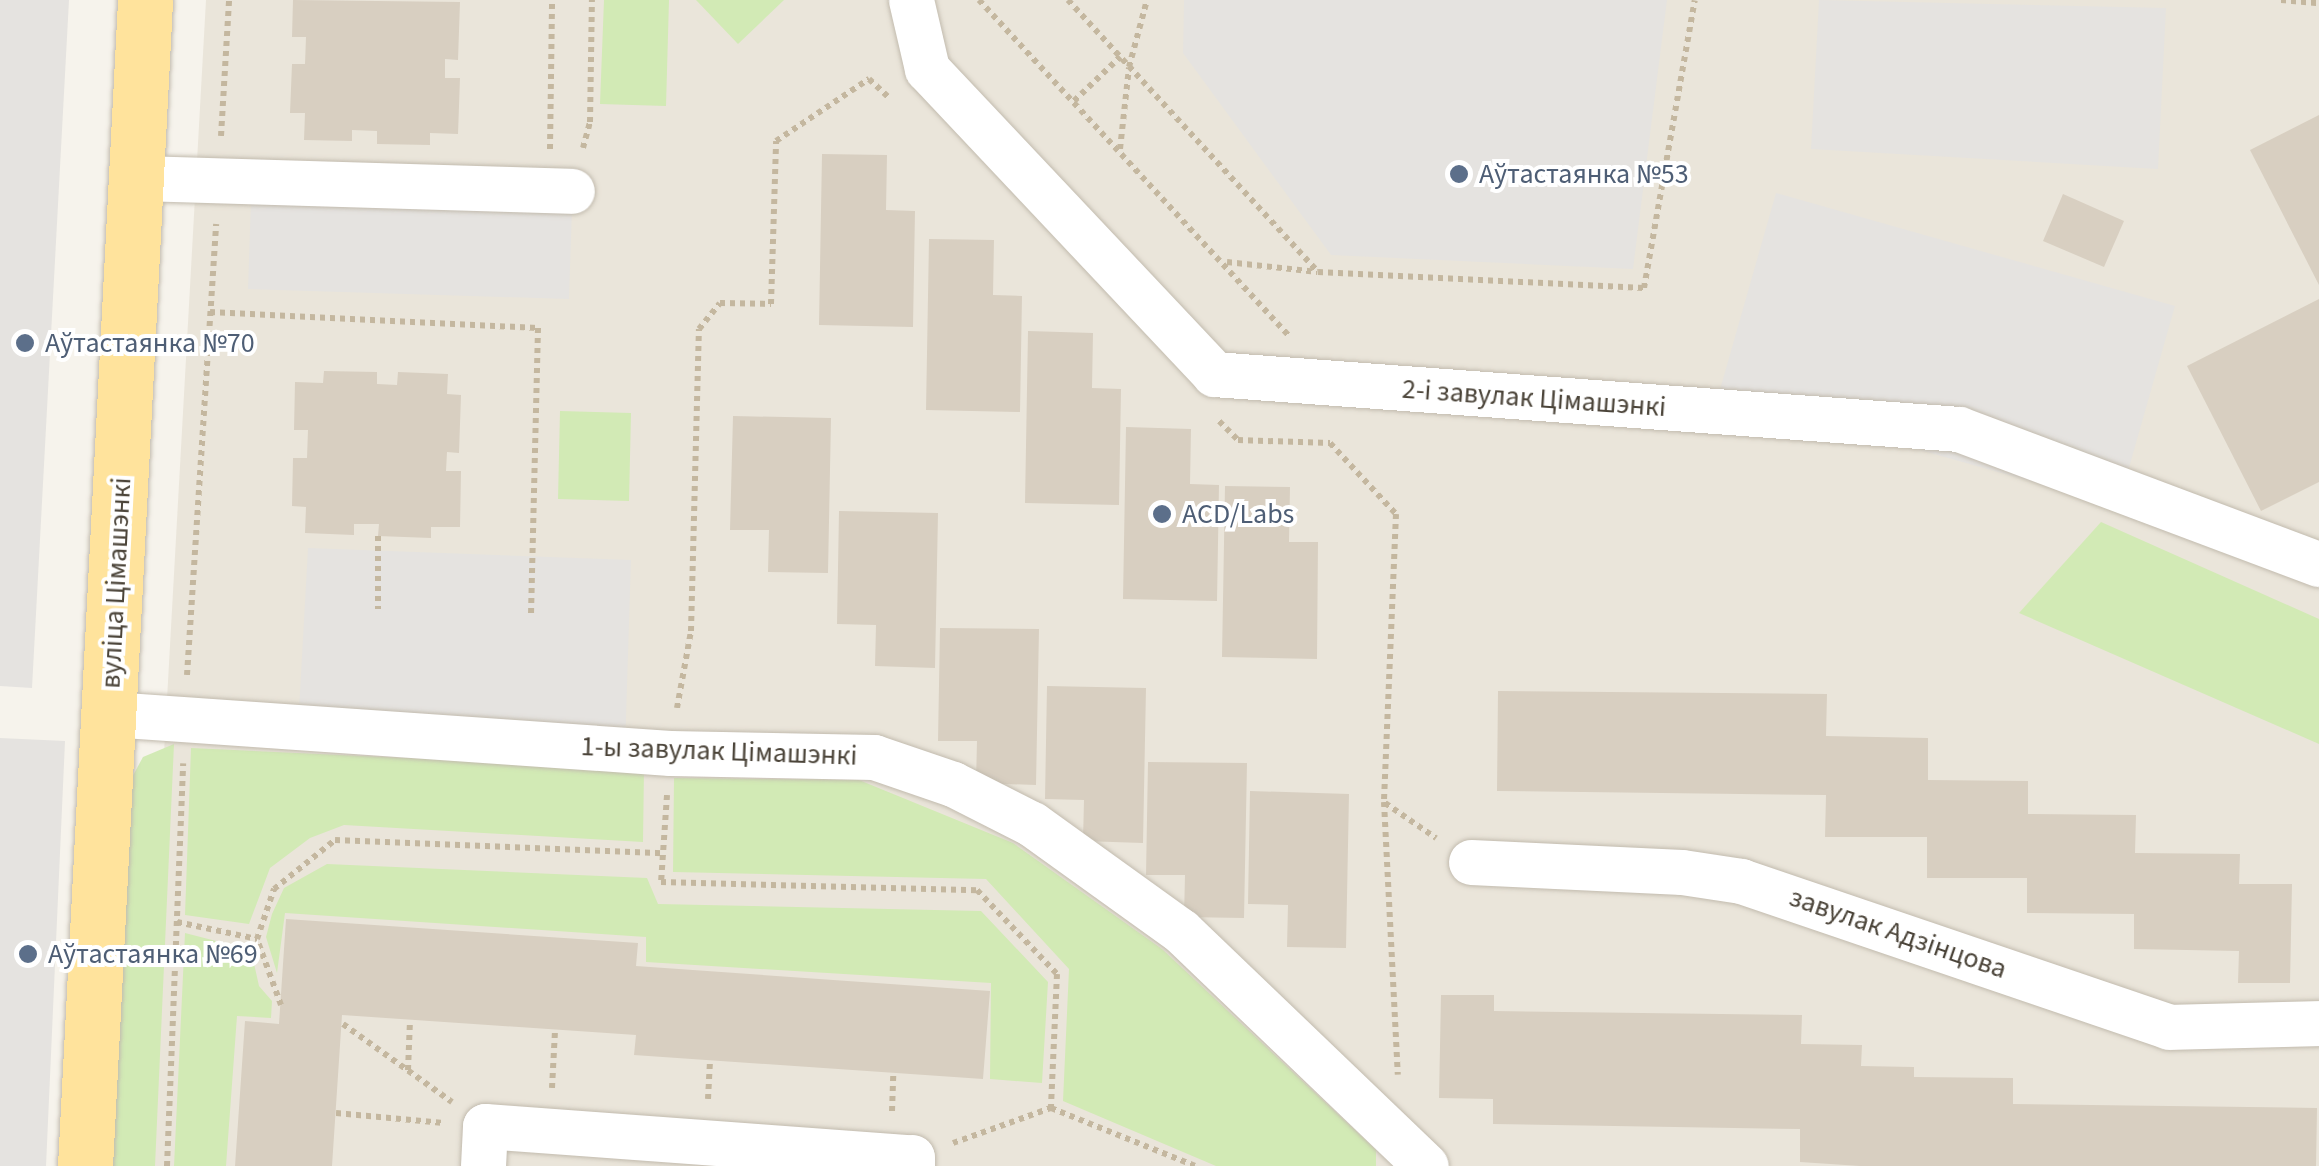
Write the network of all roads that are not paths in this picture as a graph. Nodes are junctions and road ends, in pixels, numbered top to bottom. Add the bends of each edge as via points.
1 (145, 0) edge
2 (911, 0) edge
3 (137, 178) junction
4 (561, 190) road end
5 (2319, 564) edge
6 (110, 714) junction
7 (1471, 862) road end
8 (2319, 1023) edge
9 (484, 1146) edge
10 (1414, 1157) edge
11 (912, 1162) edge
12 (85, 1166) edge

1 - 3 main road, вуліца Цімашэнкі
2 - 5 street, 2-і завулак Цімашэнкі via 927,69 1214,374 1959,429
3 - 4 street
3 - 6 main road, вуліца Цімашэнкі
6 - 10 street, 1-ы завулак Цімашэнкі via 670,753 874,756 953,784 1032,824 1181,930
6 - 12 main road, вуліца Цімашэнкі
7 - 8 street, завулак Адзінцова via 1741,881 2169,1026
9 - 11 street via 550,1131

